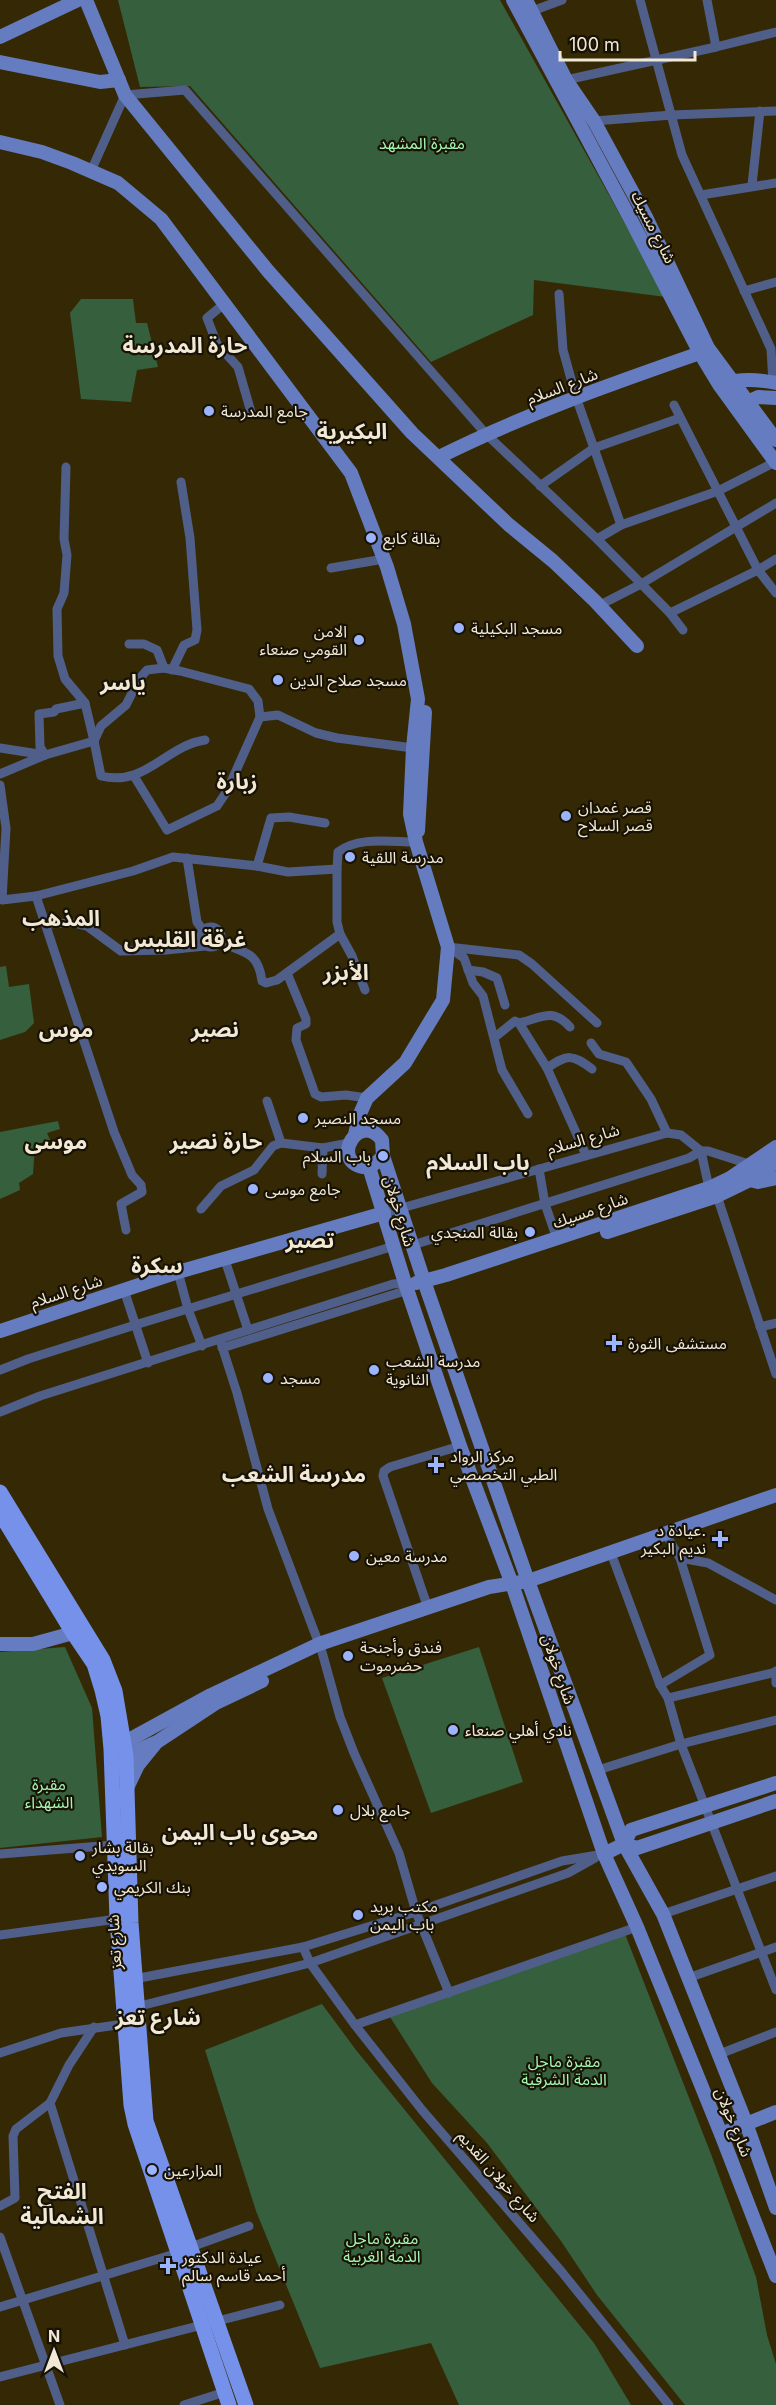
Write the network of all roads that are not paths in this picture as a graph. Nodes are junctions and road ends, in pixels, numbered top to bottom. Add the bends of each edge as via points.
1 (78, 0) edge
2 (86, 0) edge
3 (513, 0) edge
4 (562, 0) edge
5 (640, 0) edge
6 (707, 0) edge
7 (526, 9) edge
8 (776, 32) edge
9 (0, 37) edge
10 (716, 47) junction
11 (656, 61) junction
12 (0, 62) edge
13 (119, 80) junction
14 (567, 80) junction
15 (125, 95) junction
16 (760, 111) junction
17 (776, 111) edge
18 (672, 115) junction
19 (594, 121) junction
20 (0, 142) edge
21 (91, 171) junction
22 (776, 183) edge
23 (752, 185) junction
24 (701, 195) junction
25 (776, 282) edge
26 (744, 291) junction
27 (559, 294) dead end
28 (225, 303) junction
29 (700, 353) junction
30 (774, 383) edge
31 (726, 384) junction
32 (576, 397) junction
33 (776, 398) edge
34 (742, 404) junction
35 (674, 405) dead end
36 (251, 412) dead end
37 (680, 418) junction
38 (486, 434) junction
39 (776, 440) edge
40 (594, 448) junction
41 (439, 458) junction
42 (775, 463) edge
43 (66, 467) dead end
44 (181, 482) dead end
45 (540, 486) junction
46 (718, 490) junction
47 (359, 494) junction
48 (776, 504) edge
49 (621, 525) junction
50 (737, 527) junction
51 (597, 539) junction
52 (384, 559) junction
53 (776, 559) edge
54 (331, 568) dead end
55 (758, 570) junction
56 (641, 584) junction
57 (776, 593) edge
58 (600, 605) junction
59 (670, 612) junction
60 (683, 630) dead end
61 (129, 644) dead end
62 (637, 646) dead end
63 (168, 669) junction
64 (85, 704) junction
65 (260, 717) junction
66 (205, 740) dead end
67 (94, 741) junction
68 (0, 748) edge
69 (413, 748) junction
70 (45, 755) junction
71 (0, 774) edge
72 (134, 776) junction
73 (0, 785) edge
74 (325, 823) dead end
75 (416, 842) junction
76 (187, 858) junction
77 (257, 866) junction
78 (337, 869) junction
79 (36, 896) junction
80 (45, 924) junction
81 (203, 930) junction
82 (340, 934) junction
83 (220, 942) junction
84 (205, 946) junction
85 (448, 947) junction
86 (468, 970) junction
87 (287, 973) junction
88 (364, 990) dead end
89 (505, 1005) dead end
90 (519, 1023) junction
91 (597, 1023) dead end
92 (570, 1027) dead end
93 (495, 1037) junction
94 (591, 1043) dead end
95 (547, 1068) junction
96 (592, 1070) dead end
97 (267, 1101) dead end
98 (364, 1103) junction
99 (528, 1114) dead end
100 (374, 1133) junction
101 (667, 1133) junction
102 (352, 1139) junction
103 (281, 1143) junction
104 (323, 1148) junction
105 (701, 1151) junction
106 (775, 1153) edge
107 (586, 1155) junction
108 (383, 1156) junction
109 (752, 1165) junction
110 (369, 1167) junction
111 (539, 1169) junction
112 (322, 1174) dead end
113 (391, 1178) junction
114 (776, 1178) edge
115 (750, 1180) junction
116 (375, 1183) junction
117 (713, 1192) junction
118 (545, 1204) junction
119 (401, 1208) junction
120 (201, 1209) dead end
121 (384, 1213) junction
122 (126, 1230) dead end
123 (557, 1239) junction
124 (413, 1245) junction
125 (394, 1246) junction
126 (225, 1260) junction
127 (178, 1272) junction
128 (425, 1285) junction
129 (406, 1286) junction
130 (124, 1290) junction
131 (236, 1295) junction
132 (188, 1309) junction
133 (776, 1323) edge
134 (135, 1324) junction
135 (760, 1327) junction
136 (248, 1330) junction
137 (0, 1331) edge
138 (221, 1344) junction
139 (446, 1344) junction
140 (202, 1346) junction
141 (429, 1350) junction
142 (148, 1363) junction
143 (0, 1370) edge
144 (776, 1374) edge
145 (0, 1412) edge
146 (460, 1446) junction
147 (0, 1492) edge
148 (776, 1495) edge
149 (0, 1513) edge
150 (665, 1533) junction
151 (611, 1553) junction
152 (680, 1557) junction
153 (528, 1581) junction
154 (512, 1584) junction
155 (776, 1600) edge
156 (428, 1608) junction
157 (73, 1633) junction
158 (0, 1644) edge
159 (320, 1648) junction
160 (776, 1671) edge
161 (776, 1683) edge
162 (660, 1685) junction
163 (668, 1698) junction
164 (214, 1699) junction
165 (776, 1720) edge
166 (157, 1742) junction
167 (681, 1744) junction
168 (118, 1752) junction
169 (598, 1770) junction
170 (776, 1783) edge
171 (127, 1790) junction
172 (776, 1801) edge
173 (705, 1807) junction
174 (711, 1822) junction
175 (624, 1844) junction
176 (114, 1845) junction
177 (0, 1854) edge
178 (604, 1854) junction
179 (776, 1876) edge
180 (738, 1889) junction
181 (416, 1912) junction
182 (663, 1914) junction
183 (117, 1919) junction
184 (422, 1924) junction
185 (637, 1927) junction
186 (0, 1935) edge
187 (303, 1947) junction
188 (776, 1947) edge
189 (762, 1952) junction
190 (310, 1963) junction
191 (688, 1978) junction
192 (134, 1979) junction
193 (776, 1990) edge
194 (449, 1993) junction
195 (136, 2007) junction
196 (124, 2024) junction
197 (355, 2025) junction
198 (94, 2027) junction
199 (776, 2032) edge
200 (0, 2053) edge
201 (717, 2055) junction
202 (50, 2103) junction
203 (776, 2112) edge
204 (140, 2123) junction
205 (746, 2123) junction
206 (721, 2134) junction
207 (0, 2206) edge
208 (776, 2208) edge
209 (249, 2226) dead end
210 (0, 2237) edge
211 (184, 2250) junction
212 (104, 2276) junction
213 (776, 2276) edge
214 (22, 2300) junction
215 (280, 2305) dead end
216 (0, 2307) edge
217 (209, 2322) junction
218 (125, 2345) junction
219 (44, 2364) junction
220 (0, 2377) edge
221 (227, 2399) edge
222 (60, 2405) edge
223 (184, 2405) edge
224 (246, 2405) edge
225 (669, 2405) edge

1 - 9 street
2 - 13 street
3 - 7 street, شارع مسيك
4 - 7 street
5 - 11 street
6 - 10 street
7 - 14 street, شارع مسيك
7 - 29 street, شارع مسيك
8 - 10 street
10 - 11 street
11 - 14 street
11 - 18 street
12 - 13 street via 100,82
13 - 15 street
14 - 19 street, شارع مسيك
15 - 21 street
15 - 38 street via 185,90
15 - 41 street via 268,271 412,433
16 - 17 street
16 - 18 street
16 - 23 street
18 - 19 street
18 - 24 street via 682,155
19 - 31 street, شارع مسيك via 646,217
20 - 21 street via 42,152
21 - 28 street via 118,183 161,219
22 - 23 street
23 - 24 street
24 - 26 street
25 - 26 street
26 - 30 street via 771,349
27 - 32 street via 563,350
28 - 36 street via 207,318 217,344 238,368
28 - 47 street via 351,473
29 - 31 street, شارع مسيك
29 - 32 street, شارع السلام
30 - 31 street
31 - 34 street, شارع مسيك
32 - 38 street, شارع السلام
32 - 40 street
33 - 34 street via 758,397
34 - 39 street, شارع مسيك
34 - 42 street, شارع مسيك
35 - 37 street
37 - 40 street
37 - 46 street
38 - 41 street, شارع السلام
38 - 45 street
40 - 45 street
40 - 49 street
41 - 58 street
42 - 46 street
43 - 64 street via 67,555 64,593 57,609 58,657 65,679
44 - 63 street via 197,630 195,640 184,645
45 - 51 street
46 - 49 street
46 - 50 street
47 - 52 street
47 - 75 street via 377,517 396,563 426,699
48 - 50 street
49 - 51 street
50 - 55 street
50 - 56 street
51 - 56 street
52 - 54 street
52 - 69 street via 404,624 418,699
53 - 55 street
55 - 57 street
55 - 59 street
56 - 58 street
56 - 59 street
58 - 62 street
59 - 60 street
61 - 63 street via 144,644 157,650
63 - 65 street via 249,689 258,701
63 - 67 street via 147,670 126,705 101,726
64 - 67 street
64 - 70 street via 39,714 40,747
65 - 69 street via 278,715 316,733
65 - 72 street via 217,806 167,830
66 - 72 street via 174,752
67 - 70 street
67 - 72 street via 101,776
68 - 70 street
69 - 75 street via 410,814
70 - 71 street
73 - 79 street via 6,828 2,900
74 - 77 street via 271,818
75 - 78 street via 347,845 338,852
75 - 85 street
76 - 77 street
76 - 79 street via 173,857
76 - 81 street via 197,922
77 - 78 street via 288,872
78 - 82 street
79 - 80 street
80 - 84 street via 87,926 121,951
80 - 122 street via 114,1132 132,1175 141,1185 142,1192 122,1204
81 - 83 street via 217,929
81 - 84 street via 200,937
82 - 87 street
82 - 88 street
83 - 84 street via 215,947
83 - 87 street via 254,957 266,983
85 - 86 street via 464,958
85 - 91 street via 519,955
85 - 98 street via 443,1000 405,1063
86 - 89 street via 497,978
86 - 93 street via 483,996
87 - 98 street via 306,1019 306,1024 295,1032 315,1094 346,1095
90 - 92 street via 550,1014 561,1017
90 - 93 street via 510,1023
90 - 95 street
93 - 99 street via 502,1070
94 - 101 street via 598,1054 626,1062 651,1099
95 - 96 street via 567,1057 577,1058
95 - 107 street
97 - 103 street
98 - 100 street
98 - 102 street
100 - 102 street via 368,1131
100 - 108 street via 384,1145
101 - 105 street via 681,1134
101 - 107 street, شارع السلام
102 - 104 street
102 - 110 street via 348,1149 352,1160
103 - 104 street
103 - 120 street via 266,1152 254,1170 221,1186
104 - 112 street
105 - 109 street
105 - 117 street
105 - 118 street
106 - 109 street, شارع مسيك
106 - 115 street, شارع مسيك
107 - 111 street, شارع السلام
108 - 110 street
108 - 113 street, شارع خولان
109 - 117 street, شارع مسيك
110 - 116 street, شارع خولان
111 - 118 street
111 - 119 street, شارع السلام
113 - 116 street via 381,1174
113 - 119 street, شارع خولان
114 - 115 street
115 - 117 street, شارع مسيك
116 - 121 street, شارع خولان
117 - 123 street, شارع مسيك
117 - 128 street, شارع مسيك
117 - 135 street
118 - 123 street
118 - 124 street
119 - 121 street, شارع السلام
119 - 124 street, شارع خولان
121 - 125 street, شارع خولان
121 - 126 street, شارع السلام
123 - 128 street, شارع مسيك
124 - 128 street, شارع خولان
125 - 129 street, شارع خولان
125 - 131 street
126 - 127 street, شارع السلام
126 - 131 street
127 - 130 street, شارع السلام
127 - 132 street
128 - 129 street, شارع مسيك
128 - 139 street, شارع خولان
129 - 136 street via 393,1284
129 - 138 street
129 - 141 street, شارع خولان
130 - 134 street
130 - 137 street, شارع السلام
131 - 132 street
131 - 136 street
132 - 134 street
132 - 140 street
133 - 135 street
134 - 142 street
134 - 143 street
135 - 144 street
136 - 138 street
138 - 140 street
138 - 159 street via 268,1509
139 - 141 street
139 - 153 street, شارع خولان
140 - 142 street
141 - 146 street, شارع خولان
142 - 145 street
146 - 154 street, شارع خولان
146 - 156 street via 390,1467 383,1476
147 - 168 main road, شارع تعز via 104,1660 115,1691
148 - 150 street
149 - 157 main road, شارع تعز
150 - 151 street
150 - 152 street
151 - 153 street
151 - 162 street
152 - 155 street via 708,1563
152 - 162 street via 710,1655
153 - 154 street
153 - 169 street, شارع خولان
154 - 156 street via 489,1587
154 - 159 street via 493,1596
154 - 178 street, شارع خولان
156 - 159 street
157 - 158 street via 33,1644
157 - 168 main road, شارع تعز via 94,1664
159 - 164 street
159 - 181 street via 340,1717 399,1853
160 - 161 street
160 - 163 street
162 - 163 street
163 - 167 street
164 - 166 street
164 - 168 street
165 - 167 street
166 - 168 street
166 - 171 street via 138,1765
167 - 169 street
167 - 173 street
168 - 171 main road, شارع تعز
168 - 176 main road, شارع تعز
169 - 175 street, شارع خولان
170 - 173 street
171 - 192 main road, شارع تعز
172 - 174 street
173 - 174 street
173 - 175 street via 632,1830
174 - 175 street via 637,1848
174 - 180 street
175 - 178 street
175 - 182 street, شارع خولان
176 - 177 street
176 - 183 main road, شارع تعز
178 - 181 street via 562,1862
178 - 184 street via 568,1873
178 - 185 street, شارع خولان
179 - 180 street
180 - 182 street
180 - 189 street
181 - 184 street
181 - 187 street
182 - 191 street, شارع خولان
183 - 186 street
183 - 196 main road, شارع تعز
184 - 190 street
184 - 194 street
185 - 194 street
185 - 206 street, شارع خولان
187 - 190 street, شارع خولان القديم
187 - 192 street
188 - 189 street
189 - 191 street
189 - 193 street
190 - 195 street
190 - 197 street, شارع خولان القديم
191 - 201 street, شارع خولان
192 - 195 main road, شارع تعز
194 - 197 street
195 - 204 main road, شارع تعز
196 - 198 street
196 - 204 main road, شارع تعز via 131,2105
197 - 225 street, شارع خولان القديم
198 - 200 street via 61,2033
198 - 202 street
199 - 201 street
201 - 205 street, شارع خولان
202 - 207 street via 16,2129 15,2198
202 - 212 street
203 - 205 street
204 - 211 main road, شارع تعز
205 - 206 street
205 - 208 street, شارع خولان
206 - 213 street, شارع خولان
209 - 211 street
210 - 214 street
211 - 212 street
211 - 217 main road, شارع تعز
212 - 214 street
212 - 218 street
214 - 216 street
214 - 219 street
215 - 217 street
217 - 218 street
217 - 221 main road, شارع تعز
217 - 224 main road, شارع تعز
218 - 219 street
219 - 220 street
219 - 222 street
221 - 223 street

